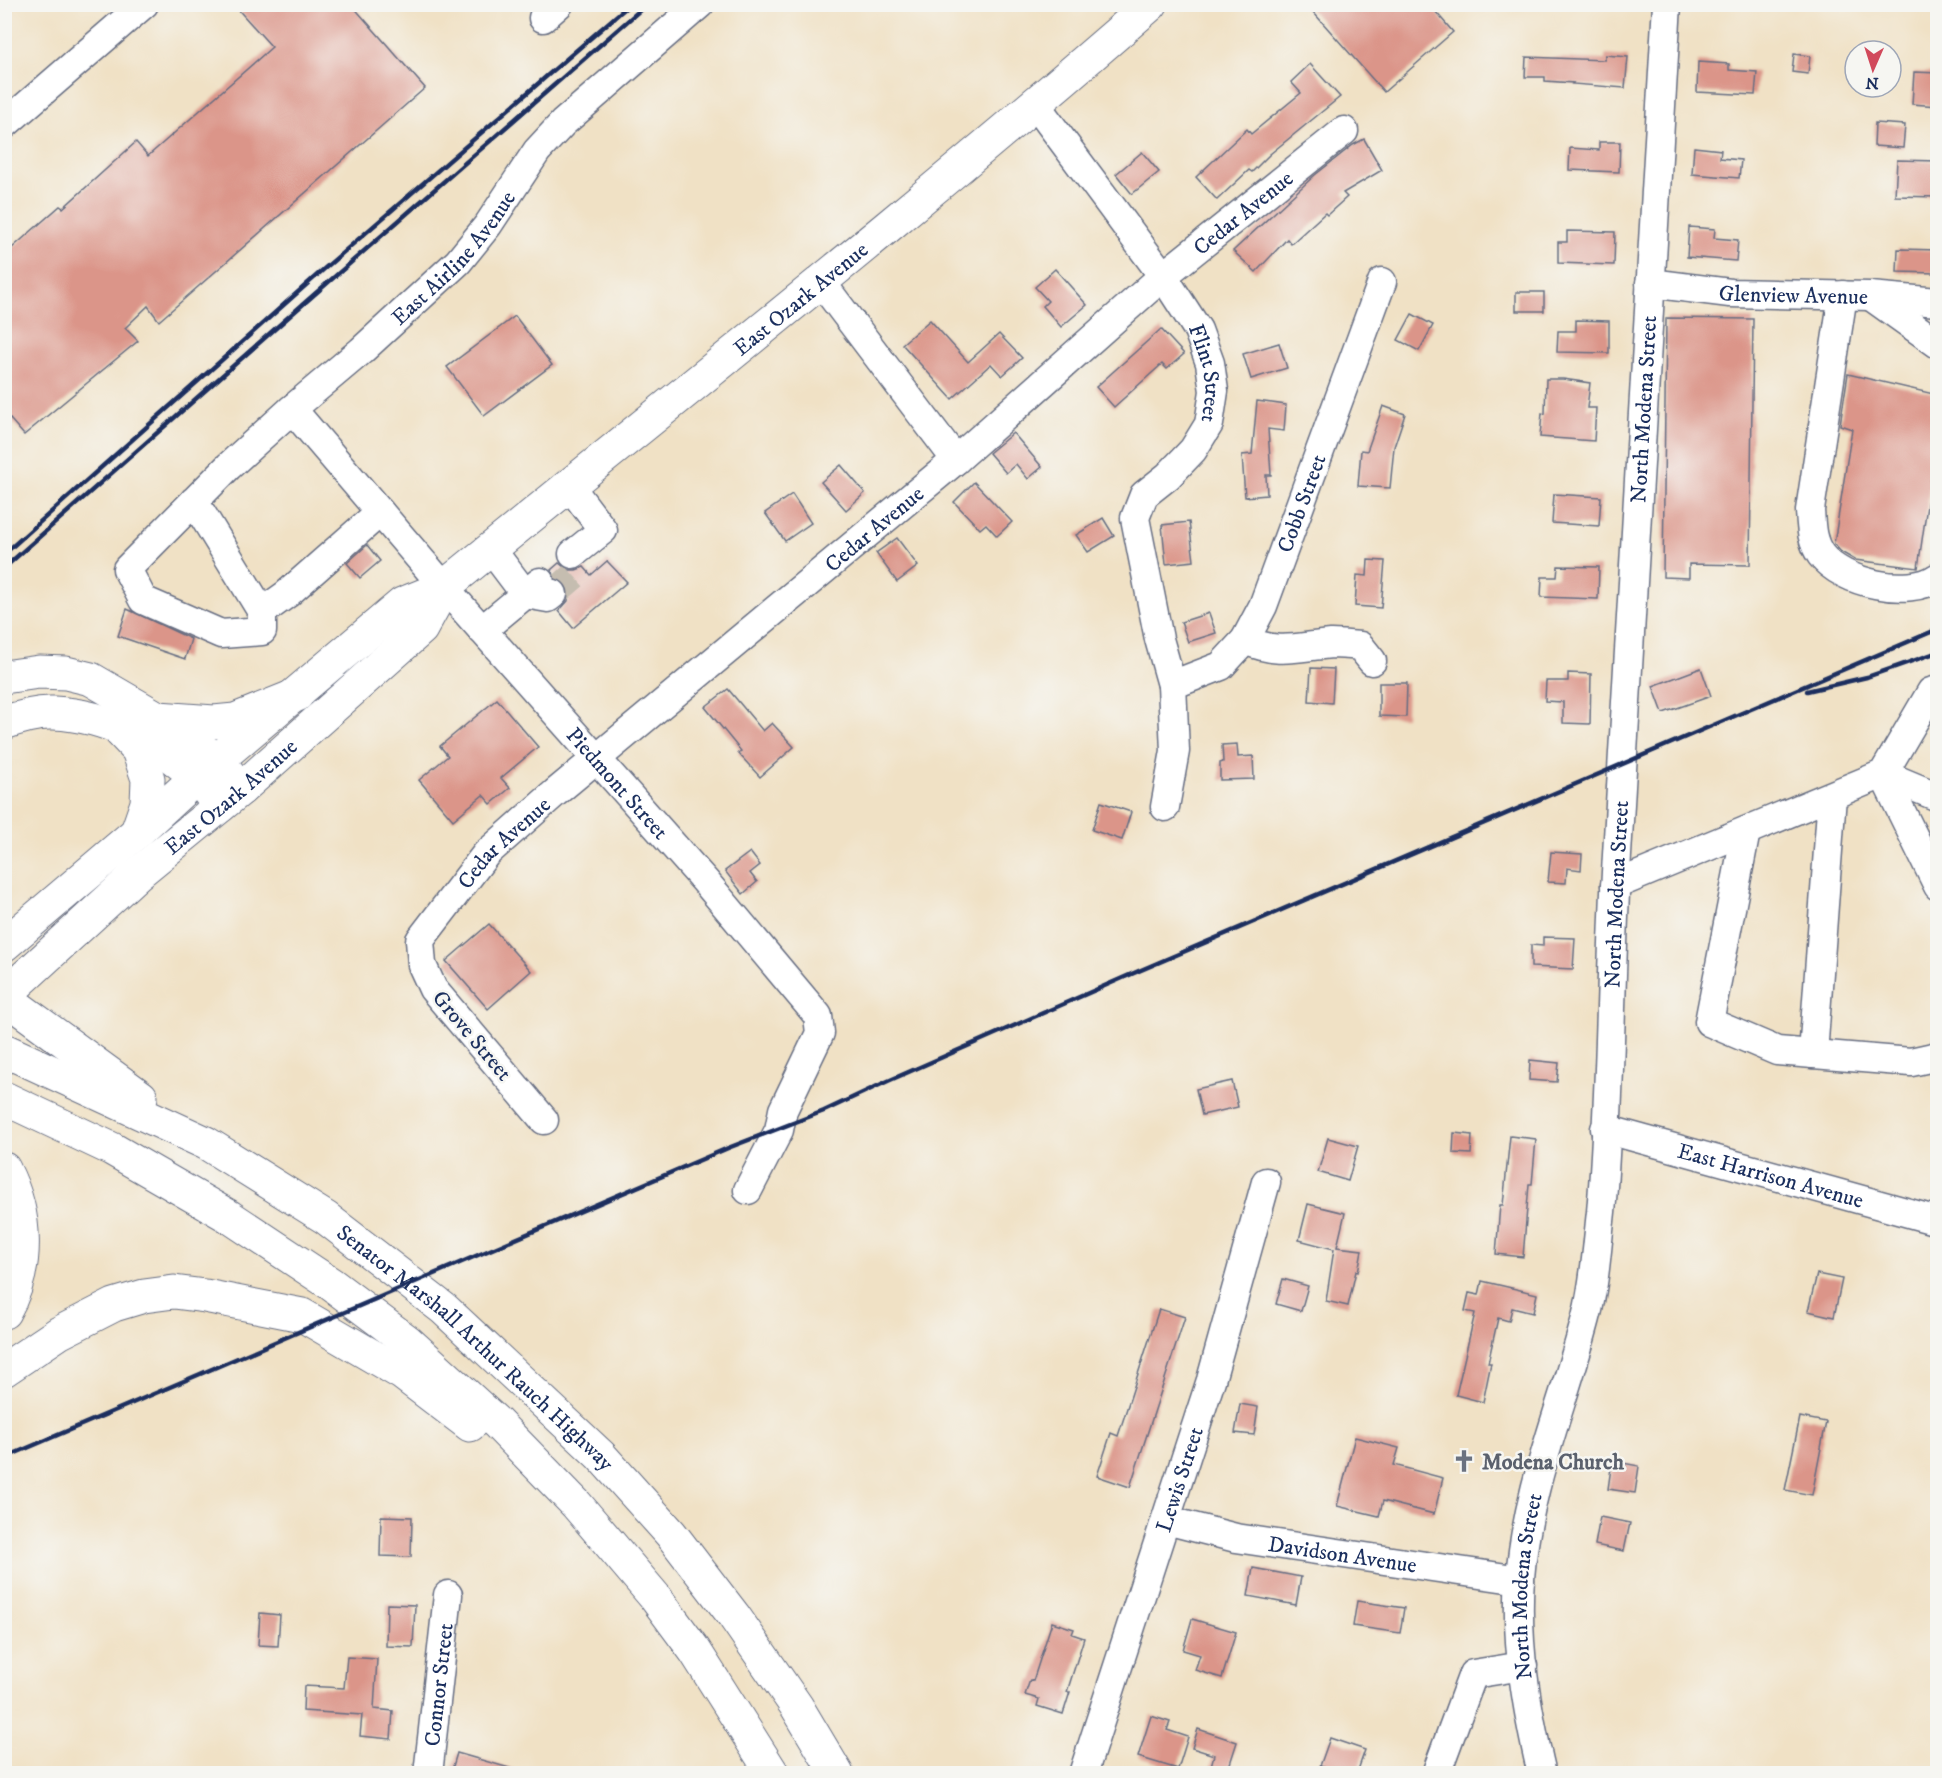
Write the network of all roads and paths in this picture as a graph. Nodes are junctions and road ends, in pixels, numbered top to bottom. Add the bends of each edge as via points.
1 (144, 4) edge
2 (700, 4) edge
3 (1151, 4) edge
4 (1667, 4) edge
5 (1036, 105) junction
6 (4, 125) edge
7 (1344, 131) dead end
8 (1163, 276) junction
9 (821, 282) junction
10 (1382, 282) dead end
11 (1650, 283) junction
12 (1857, 296) junction
13 (1938, 302) edge
14 (1938, 344) edge
15 (292, 409) junction
16 (956, 460) junction
17 (568, 486) junction
18 (194, 501) junction
19 (380, 512) junction
20 (491, 549) junction
21 (584, 553) tunnel mouth
22 (1938, 577) edge
23 (444, 587) junction
24 (262, 612) junction
25 (482, 630) junction
26 (1245, 640) junction
27 (1372, 661) dead end
28 (4, 677) edge
29 (1172, 685) junction
30 (1938, 690) edge
31 (297, 694) junction
32 (158, 718) junction
33 (4, 723) edge
34 (115, 725) junction
35 (596, 757) junction
36 (207, 770) junction
37 (1883, 774) junction
38 (1832, 795) junction
39 (1938, 797) edge
40 (231, 798) junction
41 (1165, 807) dead end
42 (1746, 831) junction
43 (137, 832) junction
44 (1615, 885) junction
45 (1938, 886) edge
46 (10, 940) edge
47 (420, 940) joint
48 (4, 997) edge
49 (4, 1050) edge
50 (1813, 1054) junction
51 (1938, 1056) edge
52 (4, 1098) edge
53 (544, 1120) dead end
54 (1605, 1129) junction
55 (206, 1143) junction
56 (4, 1169) edge
57 (1266, 1182) dead end
58 (748, 1190) dead end
59 (1938, 1221) edge
60 (4, 1312) edge
61 (4, 1370) edge
62 (576, 1504) junction
63 (1166, 1520) junction
64 (1520, 1580) junction
65 (448, 1595) dead end
66 (1523, 1665) junction
67 (428, 1773) edge
68 (772, 1773) edge
69 (837, 1773) edge
70 (1083, 1773) edge
71 (1436, 1773) edge
72 (1542, 1773) edge

1 - 6 street
2 - 15 street, East Airline Avenue via 563,123 537,151 458,262
3 - 5 main road, East Ozark Avenue
4 - 11 street, North Modena Street
5 - 8 street, Flint Street
5 - 9 main road, East Ozark Avenue
7 - 8 street, Cedar Avenue
8 - 16 street, Cedar Avenue
8 - 29 street, Flint Street via 1198,330 1210,363 1214,391 1209,424 1193,450 1144,495 1135,518 1158,639
9 - 16 street
9 - 17 main road, East Ozark Avenue
10 - 26 street, Cobb Street via 1263,606
11 - 12 street, Glenview Avenue via 1730,293
11 - 44 street, North Modena Street
12 - 13 street, Glenview Avenue
12 - 14 street
12 - 22 street via 1810,510 1814,544 1822,557 1847,576 1869,583 1923,585
15 - 18 street, East Airline Avenue
15 - 19 street, Piedmont Street
16 - 35 street, Cedar Avenue
17 - 20 main road, East Ozark Avenue
17 - 21 street via 603,530
18 - 24 street
18 - 24 street, East Airline Avenue via 127,569 143,600 221,634 262,631
19 - 23 street, Piedmont Street
19 - 24 street
20 - 23 main road, East Ozark Avenue
20 - 25 street via 540,590
23 - 25 street, Piedmont Street
23 - 31 main road, East Ozark Avenue via 402,604
23 - 40 main road, East Ozark Avenue via 421,629
25 - 35 street, Piedmont Street
26 - 27 street via 1262,648 1286,650 1333,644 1360,646
26 - 29 street, Cobb Street via 1221,666
28 - 32 main road via 39,672 92,679
29 - 41 street, Flint Street via 1175,751
30 - 37 street via 1931,692
31 - 32 main road via 235,720
31 - 36 main road, East Ozark Avenue
32 - 36 main road
33 - 34 main road via 52,713 85,716
34 - 36 main road
34 - 43 main road via 138,750 148,779 147,803
35 - 47 street, Cedar Avenue via 486,854
35 - 58 street, Piedmont Street via 818,1016 820,1033 783,1110 779,1130
36 - 40 main road
36 - 43 main road, East Ozark Avenue
37 - 38 street
37 - 39 street
37 - 45 street
38 - 42 street
38 - 50 street
40 - 48 main road, East Ozark Avenue via 136,875
42 - 44 street
42 - 50 street via 1709,1022 1777,1051
43 - 46 main road, East Ozark Avenue
44 - 54 street, North Modena Street
47 - 53 street, Grove Street via 422,965 433,989
48 - 55 main road
49 - 55 main road, Senator Marshall Arthur Rauch Highway
50 - 51 street via 1911,1062
52 - 62 main road, Senator Marshall Arthur Rauch Highway via 112,1149 230,1217 332,1284 407,1341 497,1423
54 - 59 street, East Harrison Avenue
54 - 64 street, North Modena Street via 1596,1260 1587,1314 1539,1472
55 - 69 main road, Senator Marshall Arthur Rauch Highway via 326,1218 444,1309 600,1455 671,1534 734,1616
56 - 60 main road via 22,1217 23,1248 18,1279
57 - 63 street, Lewis Street via 1211,1380
61 - 62 main road via 86,1318 144,1296 174,1292 302,1315 403,1374
62 - 68 main road, Senator Marshall Arthur Rauch Highway via 695,1651
63 - 64 street, Davidson Avenue via 1236,1538
63 - 70 street, Lewis Street
64 - 66 street, North Modena Street
65 - 67 street, Connor Street
66 - 71 street via 1473,1674
66 - 72 street, North Modena Street

